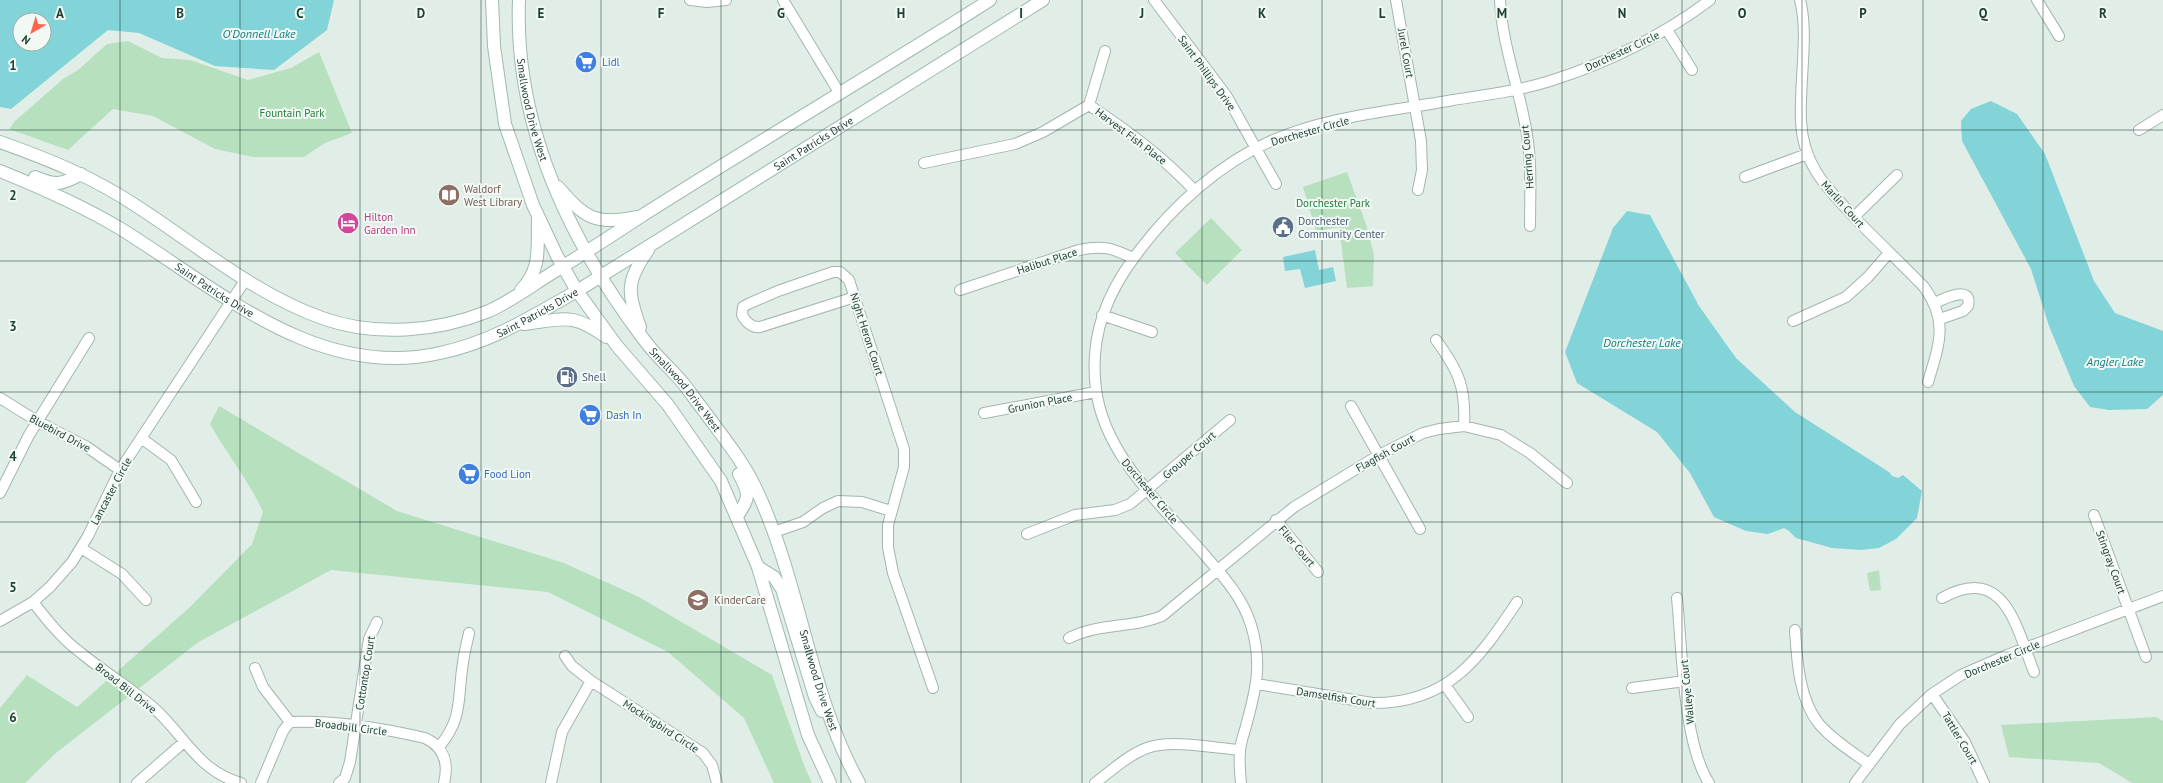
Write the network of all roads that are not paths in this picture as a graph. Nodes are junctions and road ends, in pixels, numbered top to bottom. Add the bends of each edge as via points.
1 (492, 0) edge
2 (519, 0) edge
3 (690, 0) edge
4 (726, 0) edge
5 (783, 0) edge
6 (990, 0) edge
7 (1043, 0) edge
8 (1154, 0) edge
9 (1396, 0) edge
10 (1500, 0) edge
11 (1710, 0) edge
12 (1800, 0) edge
13 (2037, 0) edge
14 (1667, 30) junction
15 (2059, 36) dead end
16 (1104, 51) dead end
17 (1692, 70) dead end
18 (1517, 90) junction
19 (840, 94) junction
20 (1089, 105) junction
21 (1415, 107) junction
22 (2163, 115) edge
23 (2138, 130) dead end
24 (0, 142) edge
25 (1256, 148) junction
26 (1807, 154) junction
27 (924, 163) dead end
28 (0, 164) edge
29 (0, 171) edge
30 (81, 174) junction
31 (1897, 175) dead end
32 (1745, 177) dead end
33 (550, 178) junction
34 (1276, 184) dead end
35 (1418, 190) dead end
36 (1195, 191) junction
37 (644, 215) junction
38 (538, 217) junction
39 (1854, 217) junction
40 (1530, 226) dead end
41 (653, 244) junction
42 (586, 253) junction
43 (1889, 253) junction
44 (1134, 258) junction
45 (563, 267) junction
46 (600, 276) junction
47 (246, 279) junction
48 (960, 290) dead end
49 (577, 291) junction
50 (855, 297) junction
51 (511, 300) junction
52 (230, 301) junction
53 (1934, 303) junction
54 (1102, 315) junction
55 (1940, 319) junction
56 (1793, 321) dead end
57 (518, 325) junction
58 (1152, 332) dead end
59 (89, 338) dead end
60 (1436, 340) dead end
61 (645, 341) junction
62 (617, 346) junction
63 (1928, 382) dead end
64 (1096, 392) junction
65 (0, 398) edge
66 (1351, 406) dead end
67 (705, 413) junction
68 (984, 413) dead end
69 (1230, 420) dead end
70 (37, 421) junction
71 (1464, 426) junction
72 (142, 438) junction
73 (1379, 455) junction
74 (120, 470) junction
75 (1567, 483) dead end
76 (1148, 490) junction
77 (0, 493) edge
78 (196, 502) dead end
79 (891, 511) junction
80 (2094, 515) dead end
81 (737, 516) junction
82 (1276, 520) junction
83 (1420, 528) dead end
84 (774, 532) junction
85 (1027, 534) dead end
86 (81, 548) junction
87 (758, 567) junction
88 (1217, 569) junction
89 (1318, 572) dead end
90 (2163, 596) edge
91 (1677, 598) dead end
92 (1942, 598) dead end
93 (146, 600) dead end
94 (33, 602) junction
95 (1518, 602) dead end
96 (2128, 609) junction
97 (0, 622) edge
98 (377, 622) dead end
99 (1795, 630) dead end
100 (470, 633) dead end
101 (1069, 638) dead end
102 (2024, 649) junction
103 (565, 656) dead end
104 (2146, 657) dead end
105 (255, 668) dead end
106 (2034, 672) dead end
107 (591, 681) junction
108 (1685, 681) junction
109 (1257, 684) junction
110 (1445, 685) junction
111 (933, 688) dead end
112 (1632, 688) dead end
113 (1932, 694) junction
114 (1468, 717) dead end
115 (290, 722) junction
116 (357, 726) junction
117 (184, 742) junction
118 (439, 747) junction
119 (1240, 750) junction
120 (844, 753) junction
121 (1869, 764) junction
122 (1707, 782) edge
123 (137, 783) edge
124 (241, 783) edge
125 (261, 783) edge
126 (339, 783) edge
127 (444, 783) edge
128 (551, 783) edge
129 (717, 783) edge
130 (830, 783) edge
131 (859, 783) edge
132 (1095, 783) edge
133 (1241, 783) edge
134 (1856, 783) edge
135 (1984, 783) edge

1 - 38 main road via 494,46 505,124
2 - 33 main road, Smallwood Drive West via 519,38 527,96 540,152
3 - 4 street
5 - 19 street
6 - 19 main road
7 - 41 main road, Saint Patricks Drive
8 - 25 street, Saint Phillips Drive via 1215,80
9 - 21 street, Jurel Court
10 - 18 street, Herring Court via 1503,31
11 - 14 street, Dorchester Circle
12 - 26 street, Marlin Court via 1803,28 1801,122
13 - 15 street
14 - 17 street
14 - 18 street, Dorchester Circle via 1596,64 1548,82
16 - 20 street
18 - 21 street, Dorchester Circle
18 - 40 street, Herring Court via 1529,147
19 - 37 main road
20 - 27 street, Harvest Fish Place via 1043,132 1015,144
20 - 36 street, Harvest Fish Place via 1147,146
21 - 25 street, Dorchester Circle via 1330,122 1285,135
21 - 35 street, Jurel Court via 1422,152
22 - 23 street
24 - 30 main road
25 - 34 street, Saint Phillips Drive
25 - 36 street, Dorchester Circle
26 - 32 street
26 - 39 street, Marlin Court via 1832,195
28 - 30 main road via 57,184 63,184
29 - 52 main road, Saint Patricks Drive via 77,204 122,230
30 - 47 main road via 137,206
31 - 39 street
33 - 37 main road via 574,205 595,218 613,221
33 - 42 main road, Smallwood Drive West
36 - 44 street, Dorchester Circle via 1162,222
37 - 42 main road
38 - 45 main road
38 - 51 main road via 538,261 526,284
39 - 43 street, Marlin Court
41 - 46 main road, Saint Patricks Drive
41 - 61 main road via 636,268 631,282 631,302
42 - 45 main road
42 - 46 main road, Smallwood Drive West
43 - 53 street, Marlin Court via 1924,287
43 - 56 street via 1868,278 1846,297
44 - 48 street, Halibut Place via 1110,248 1097,246
44 - 54 street, Dorchester Circle via 1116,284
45 - 49 main road
45 - 51 main road
46 - 49 main road, Saint Patricks Drive
46 - 61 main road, Smallwood Drive West
47 - 51 main road via 299,309 324,319 367,329 401,330 436,326 488,311
47 - 52 street, Lancaster Circle
49 - 57 main road, Saint Patricks Drive
49 - 62 main road
50 - 50 street, Night Heron Court via 756,328 749,325 742,310 748,304 778,291 837,271 848,277
50 - 79 street, Night Heron Court via 904,449 904,467
52 - 57 main road, Saint Patricks Drive via 262,321 308,341 345,352 376,357 413,357 439,353 482,341
52 - 72 street, Lancaster Circle
53 - 55 street, Marlin Court
53 - 55 street via 1959,294 1966,295 1969,301 1968,306 1962,311
54 - 58 street
54 - 64 street, Dorchester Circle via 1096,356
55 - 63 street, Marlin Court via 1940,338
57 - 62 main road via 549,319 571,319 593,328
59 - 70 street
60 - 71 street via 1454,365 1462,383 1465,403
61 - 67 main road, Smallwood Drive West
62 - 81 main road via 668,405 707,459 721,481
64 - 68 street, Grunion Place
64 - 76 street, Dorchester Circle via 1114,443 1125,462
65 - 70 street, Bluebird Drive
66 - 73 street
67 - 81 main road via 748,492 747,502
67 - 84 main road, Smallwood Drive West via 722,433 746,470
69 - 76 street, Grouper Court
70 - 74 street, Bluebird Drive via 87,447
70 - 77 street
71 - 73 street, Flagfish Court via 1440,428 1423,433
71 - 75 street, Flagfish Court via 1501,435 1530,453
72 - 74 street, Lancaster Circle
72 - 78 street via 171,460
73 - 82 street, Flagfish Court via 1313,494
73 - 83 street
74 - 86 street, Lancaster Circle
76 - 85 street, Grouper Court via 1123,508 1075,515
76 - 88 street, Dorchester Circle
79 - 84 street via 862,502 838,501 803,522
79 - 111 street, Night Heron Court via 887,536 890,558
80 - 96 street, Stingray Court
81 - 87 main road
82 - 88 street, Flagfish Court
82 - 89 street, Flier Court
84 - 120 main road, Smallwood Drive West via 794,590 828,713
86 - 93 street via 122,574
86 - 94 street, Lancaster Circle via 62,574
87 - 120 main road via 774,577 782,589 815,697
87 - 130 main road via 808,735
88 - 101 street, Flagfish Court via 1162,616 1139,624 1110,625 1091,629
88 - 109 street, Dorchester Circle via 1238,595 1250,622 1257,656
90 - 96 street, Dorchester Circle
91 - 108 street, Walleye Court
92 - 102 street via 1961,589 1992,592 2008,608
94 - 97 street, Lancaster Circle
94 - 117 street, Broad Bill Drive via 79,652 154,708
95 - 110 street, Damselfish Court via 1466,669
96 - 102 street, Dorchester Circle
96 - 104 street, Stingray Court
98 - 116 street, Cottontop Court via 369,638
99 - 121 street via 1797,660 1810,709 1830,735
100 - 118 street via 463,663 457,717 452,730
102 - 106 street
102 - 113 street, Dorchester Circle via 1971,670
103 - 107 street, Mockingbird Circle via 572,666
105 - 115 street via 263,687
107 - 128 street via 562,732
107 - 129 street, Mockingbird Circle via 703,753 712,764
108 - 112 street
108 - 122 street, Walleye Court via 1692,735
109 - 110 street, Damselfish Court via 1381,704 1419,697
109 - 119 street, Dorchester Circle
110 - 114 street
113 - 121 street, Dorchester Circle via 1900,724
113 - 135 street, Tattler Court via 1965,742
115 - 116 street, Broadbill Circle
115 - 125 street via 283,731
116 - 118 street, Broadbill Circle via 425,738
116 - 126 street, Cottontop Court via 348,769 345,778
117 - 123 street
117 - 124 street, Broad Bill Drive via 203,764
118 - 127 street via 445,762
119 - 132 street via 1168,744 1153,746 1133,756
119 - 133 street, Dorchester Circle
120 - 131 main road, Smallwood Drive West
121 - 134 street, Dorchester Circle

